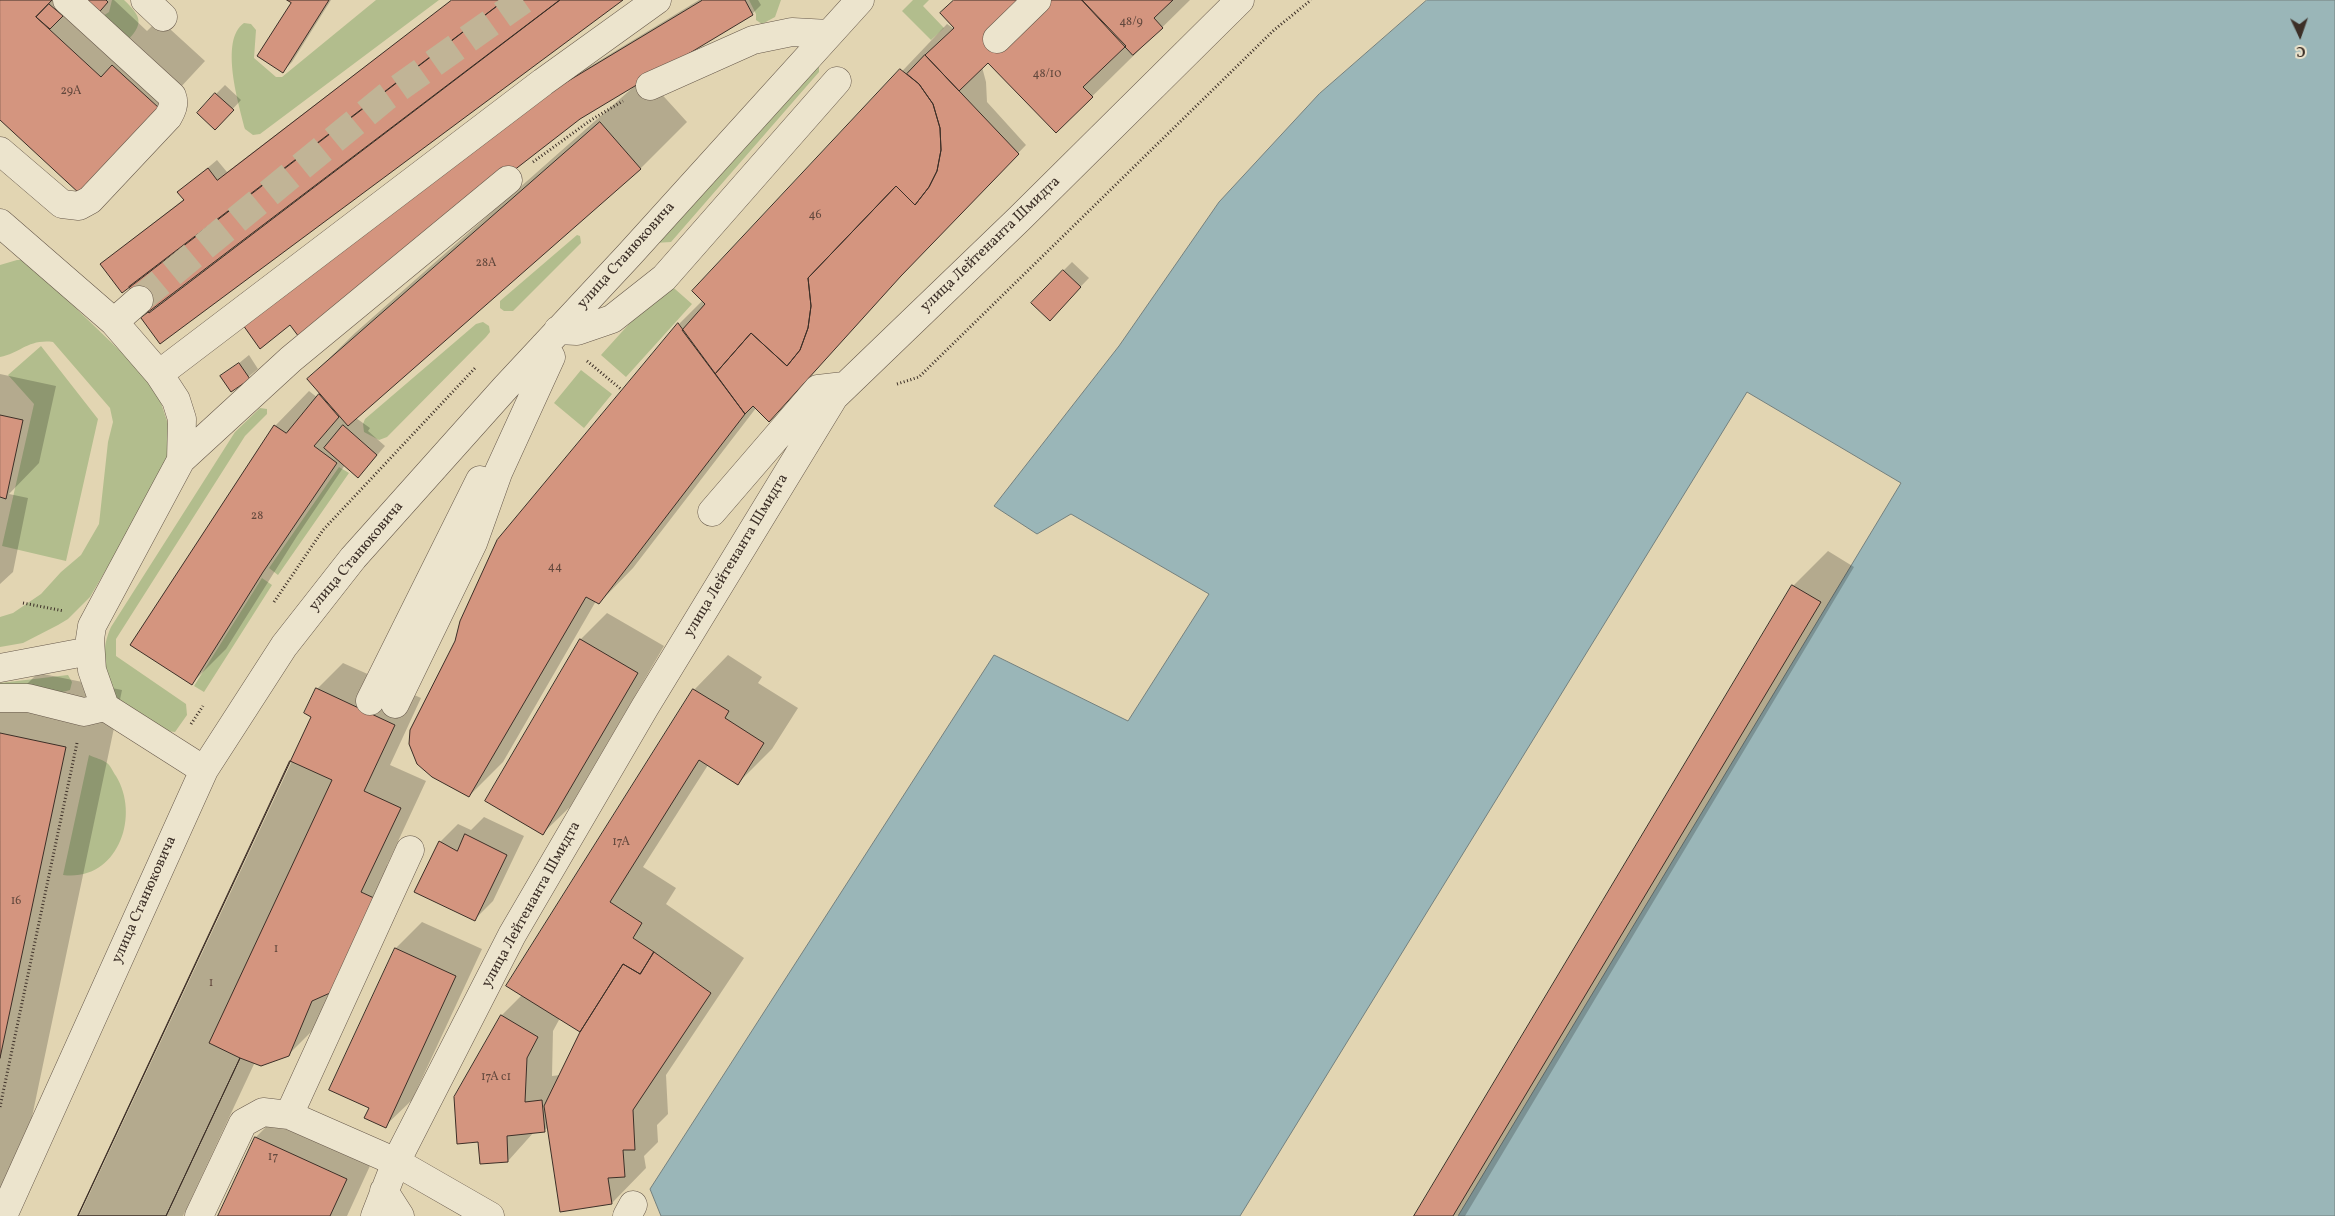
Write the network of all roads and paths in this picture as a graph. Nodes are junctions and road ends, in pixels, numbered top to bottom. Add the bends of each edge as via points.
1 (67, 0) edge
2 (657, 0) edge
3 (860, 0) edge
4 (1037, 0) edge
5 (1240, 0) edge
6 (1311, 0) edge
7 (829, 34) junction
8 (997, 39) dead end
9 (837, 81) dead end
10 (650, 86) joint
11 (0, 151) edge
12 (508, 180) joint
13 (0, 223) edge
14 (686, 252) junction
15 (629, 255) junction
16 (140, 300) tunnel mouth
17 (114, 322) junction
18 (551, 338) junction
19 (598, 370) dead end
20 (159, 374) junction
21 (892, 384) dead end
22 (844, 386) junction
23 (505, 388) junction
24 (622, 390) dead end
25 (181, 460) junction
26 (712, 512) dead end
27 (23, 603) dead end
28 (96, 618) junction
29 (90, 651) junction
30 (0, 668) edge
31 (0, 698) edge
32 (95, 710) junction
33 (204, 770) junction
34 (410, 850) dead end
35 (0, 1107) edge
36 (289, 1115) junction
37 (396, 1162) junction
38 (379, 1203) edge
39 (3, 1216) edge
40 (199, 1216) edge
41 (400, 1216) edge
42 (490, 1216) edge

1 - 11 street via 172,96 172,111 90,200 79,206 62,204
2 - 20 street
3 - 7 street, улица Станюковича
4 - 8 street
5 - 22 street, улица Лейтенанта Шмидта via 1019,219
6 - 21 path via 1274,30 919,377
7 - 10 street via 792,32 754,40
7 - 15 street, улица Станюковича
9 - 14 street
10 - 12 path via 591,120
12 - 25 street via 291,359
13 - 17 street
14 - 15 street
14 - 18 street via 664,278 612,319
15 - 18 street, улица Станюковича
16 - 17 street
17 - 20 street
18 - 23 street, улица Станюковича
18 - 23 street via 551,357 498,473 473,543 383,703 499,442 507,420
19 - 24 path
20 - 25 street via 176,400 182,419
22 - 26 street via 818,389
22 - 37 street, улица Лейтенанта Шмидта via 834,397 655,690 522,918
23 - 33 street, улица Станюковича via 353,558 312,609 284,646
25 - 28 street
27 - 28 path
28 - 29 street
29 - 30 street
29 - 32 street
31 - 32 street via 28,698
32 - 33 street
32 - 35 path
33 - 39 street, улица Станюковича
34 - 36 street
36 - 37 street
36 - 40 street via 263,1112 243,1123
37 - 38 street, улица Лейтенанта Шмидта
37 - 42 street
38 - 41 street

